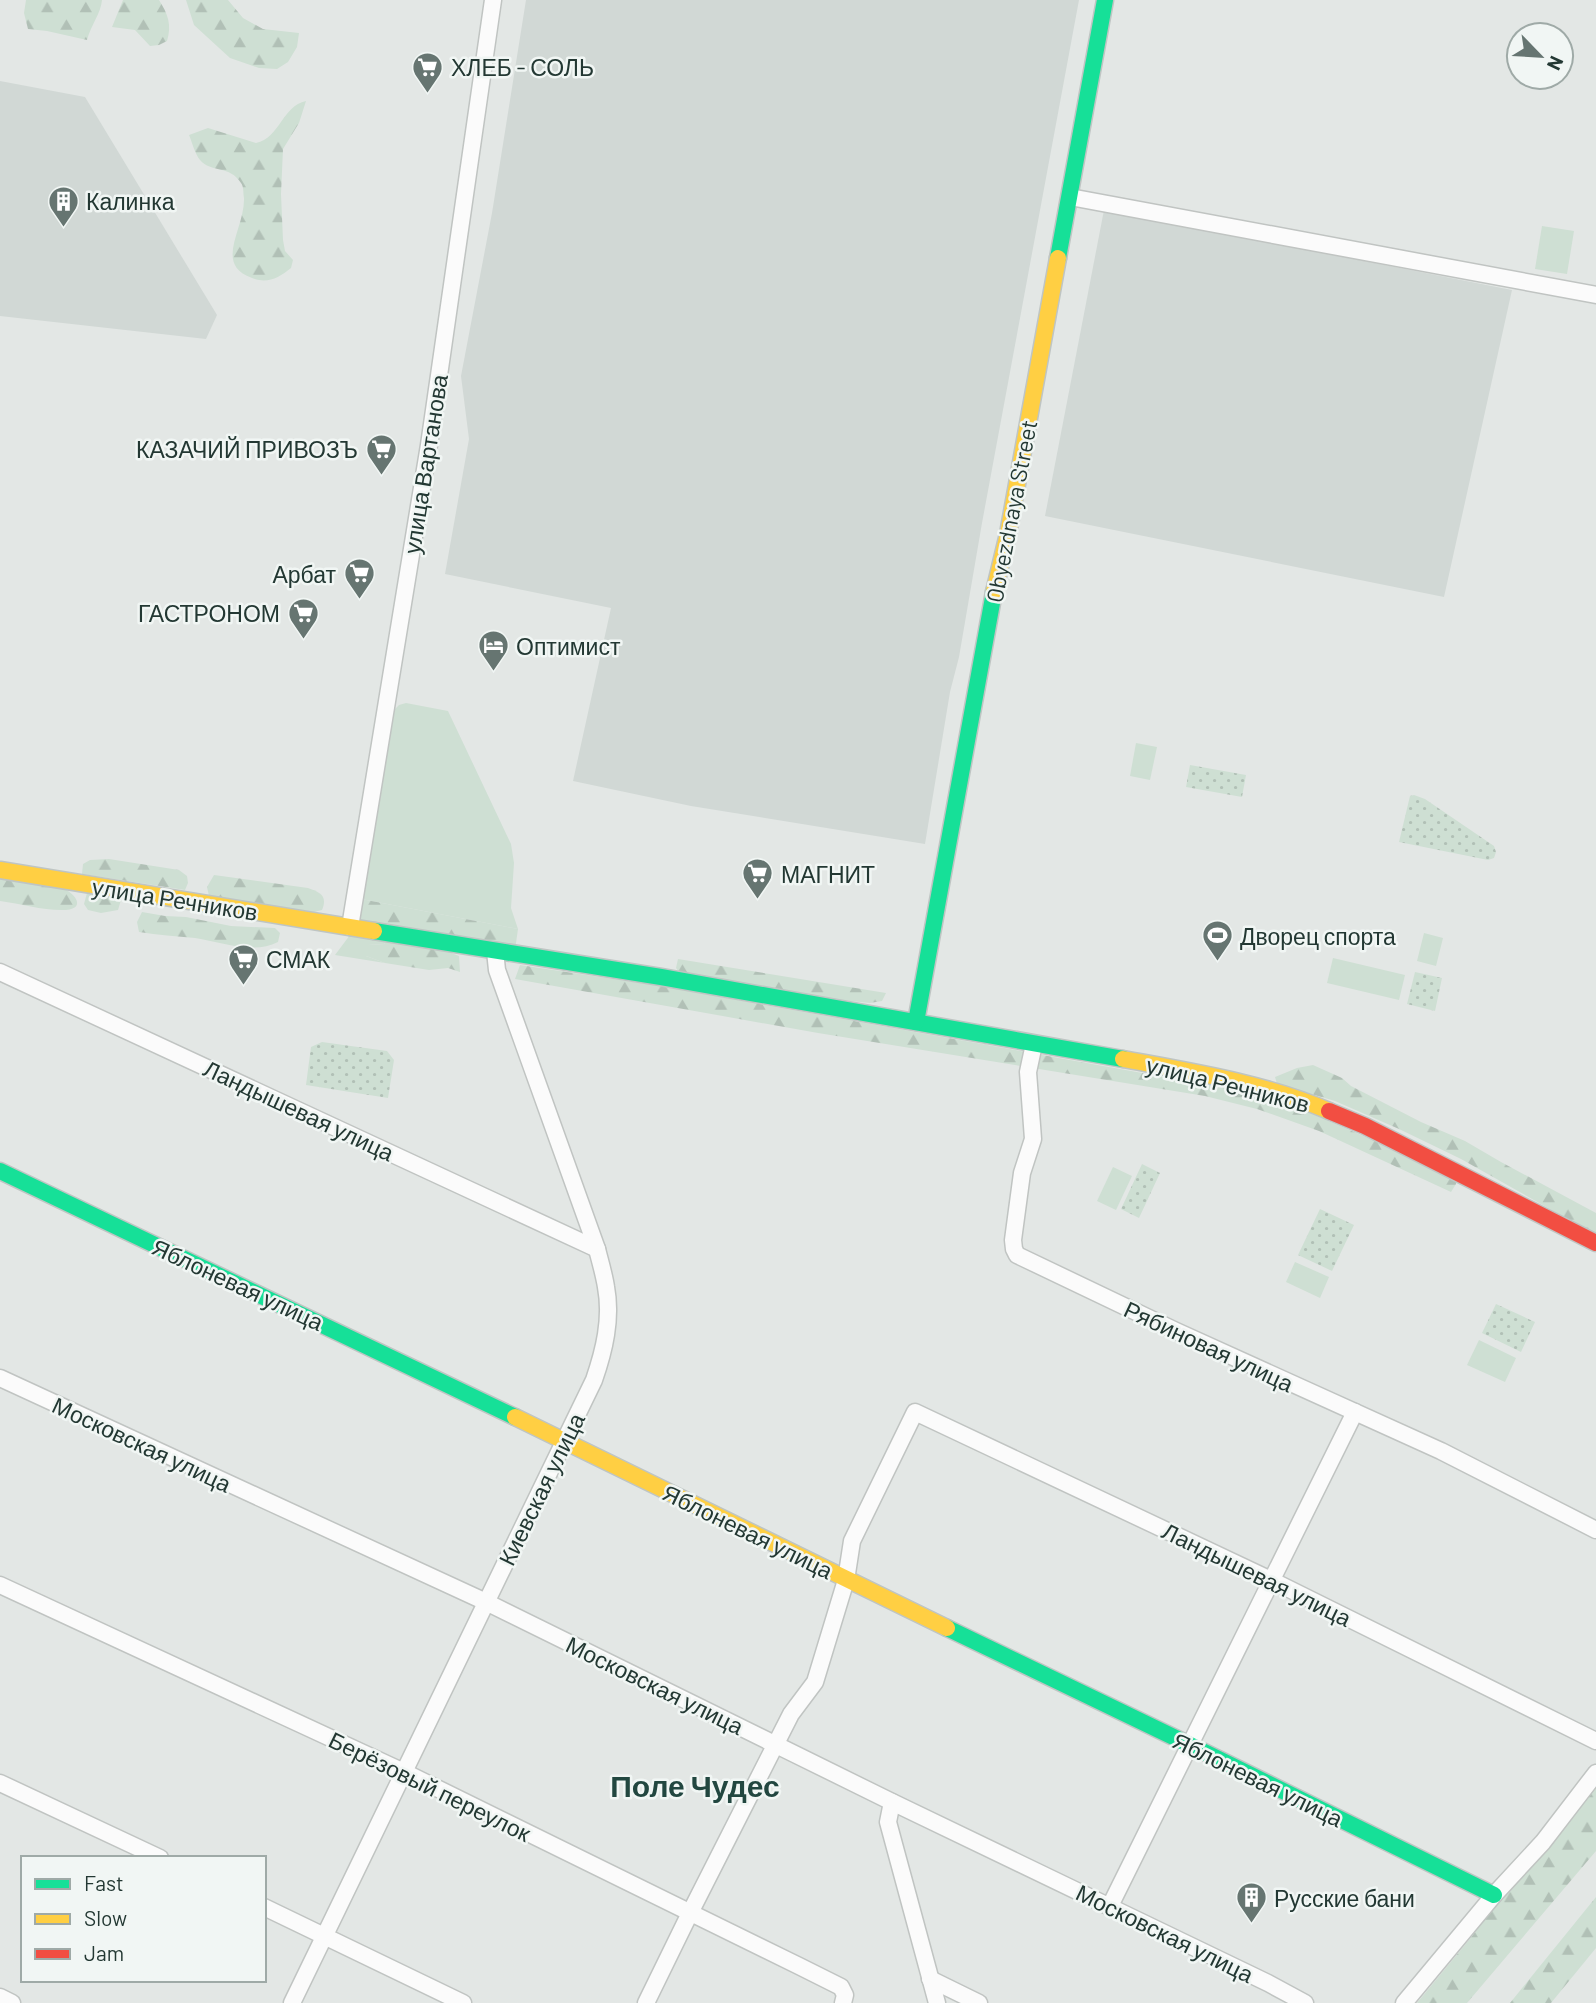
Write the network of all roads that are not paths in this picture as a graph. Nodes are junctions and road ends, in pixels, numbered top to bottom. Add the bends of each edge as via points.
1 (493, 0) edge
2 (1105, 0) edge
3 (1070, 197) junction
4 (1596, 295) edge
5 (0, 870) edge
6 (350, 928) junction
7 (495, 951) junction
8 (0, 972) edge
9 (916, 1022) junction
10 (1034, 1044) junction
11 (0, 1171) edge
12 (1596, 1243) edge
13 (597, 1249) junction
14 (0, 1378) edge
15 (1355, 1412) junction
16 (564, 1440) junction
17 (1596, 1530) edge
18 (845, 1580) junction
19 (1271, 1580) junction
20 (0, 1585) edge
21 (486, 1602) junction
22 (1596, 1741) edge
23 (1188, 1744) junction
24 (776, 1745) junction
25 (404, 1772) junction
26 (1596, 1773) edge
27 (0, 1783) edge
28 (891, 1802) junction
29 (156, 1856) edge
30 (1494, 1895) junction
31 (1110, 1906) junction
32 (266, 1908) edge
33 (690, 1913) junction
34 (326, 1936) junction
35 (930, 1979) junction
36 (0, 1997) edge
37 (12, 2003) edge
38 (292, 2003) edge
39 (463, 2003) edge
40 (646, 2003) edge
41 (843, 2003) edge
42 (937, 2003) edge
43 (979, 2003) edge
44 (1305, 2003) edge
45 (1404, 2003) edge

1 - 6 street, улица Вартанова via 429,445
2 - 3 street, Obyezdnaya Street
3 - 4 street
3 - 9 street, Obyezdnaya Street
5 - 6 street, улица Речников
6 - 7 street, улица Речников
7 - 9 street, улица Речников
7 - 13 street, Киевская улица via 497,970
8 - 13 street, Ландышевая улица
9 - 10 street, улица Речников
10 - 12 street, улица Речников via 1283,1093 1365,1126
10 - 15 street, Рябиновая улица via 1028,1072 1034,1132 1020,1184 1013,1240 1017,1255
11 - 16 street, Яблоневая улица
13 - 16 street, Киевская улица via 607,1289 603,1354
14 - 21 street, Московская улица
15 - 17 street, Рябиновая улица
15 - 19 street
16 - 18 street, Яблоневая улица
16 - 21 street, Киевская улица
18 - 19 street, Ландышевая улица via 852,1541 915,1412
18 - 23 street, Яблоневая улица
18 - 24 street via 815,1682 791,1714
19 - 22 street, Ландышевая улица
19 - 23 street
20 - 25 street, Берёзовый переулок
21 - 24 street, Московская улица
21 - 25 street, Киевская улица
23 - 30 street, Яблоневая улица
23 - 31 street
24 - 28 street, Московская улица
24 - 33 street
25 - 33 street, Берёзовый переулок
25 - 34 street, Киевская улица
26 - 30 street via 1543,1842
27 - 29 street
28 - 31 street, Московская улица
28 - 35 street via 888,1822
30 - 45 street
31 - 44 street, Московская улица
32 - 34 street
33 - 40 street
33 - 41 street, Берёзовый переулок via 841,1987
34 - 38 street, Киевская улица
34 - 39 street
35 - 42 street
35 - 43 street
36 - 37 street

